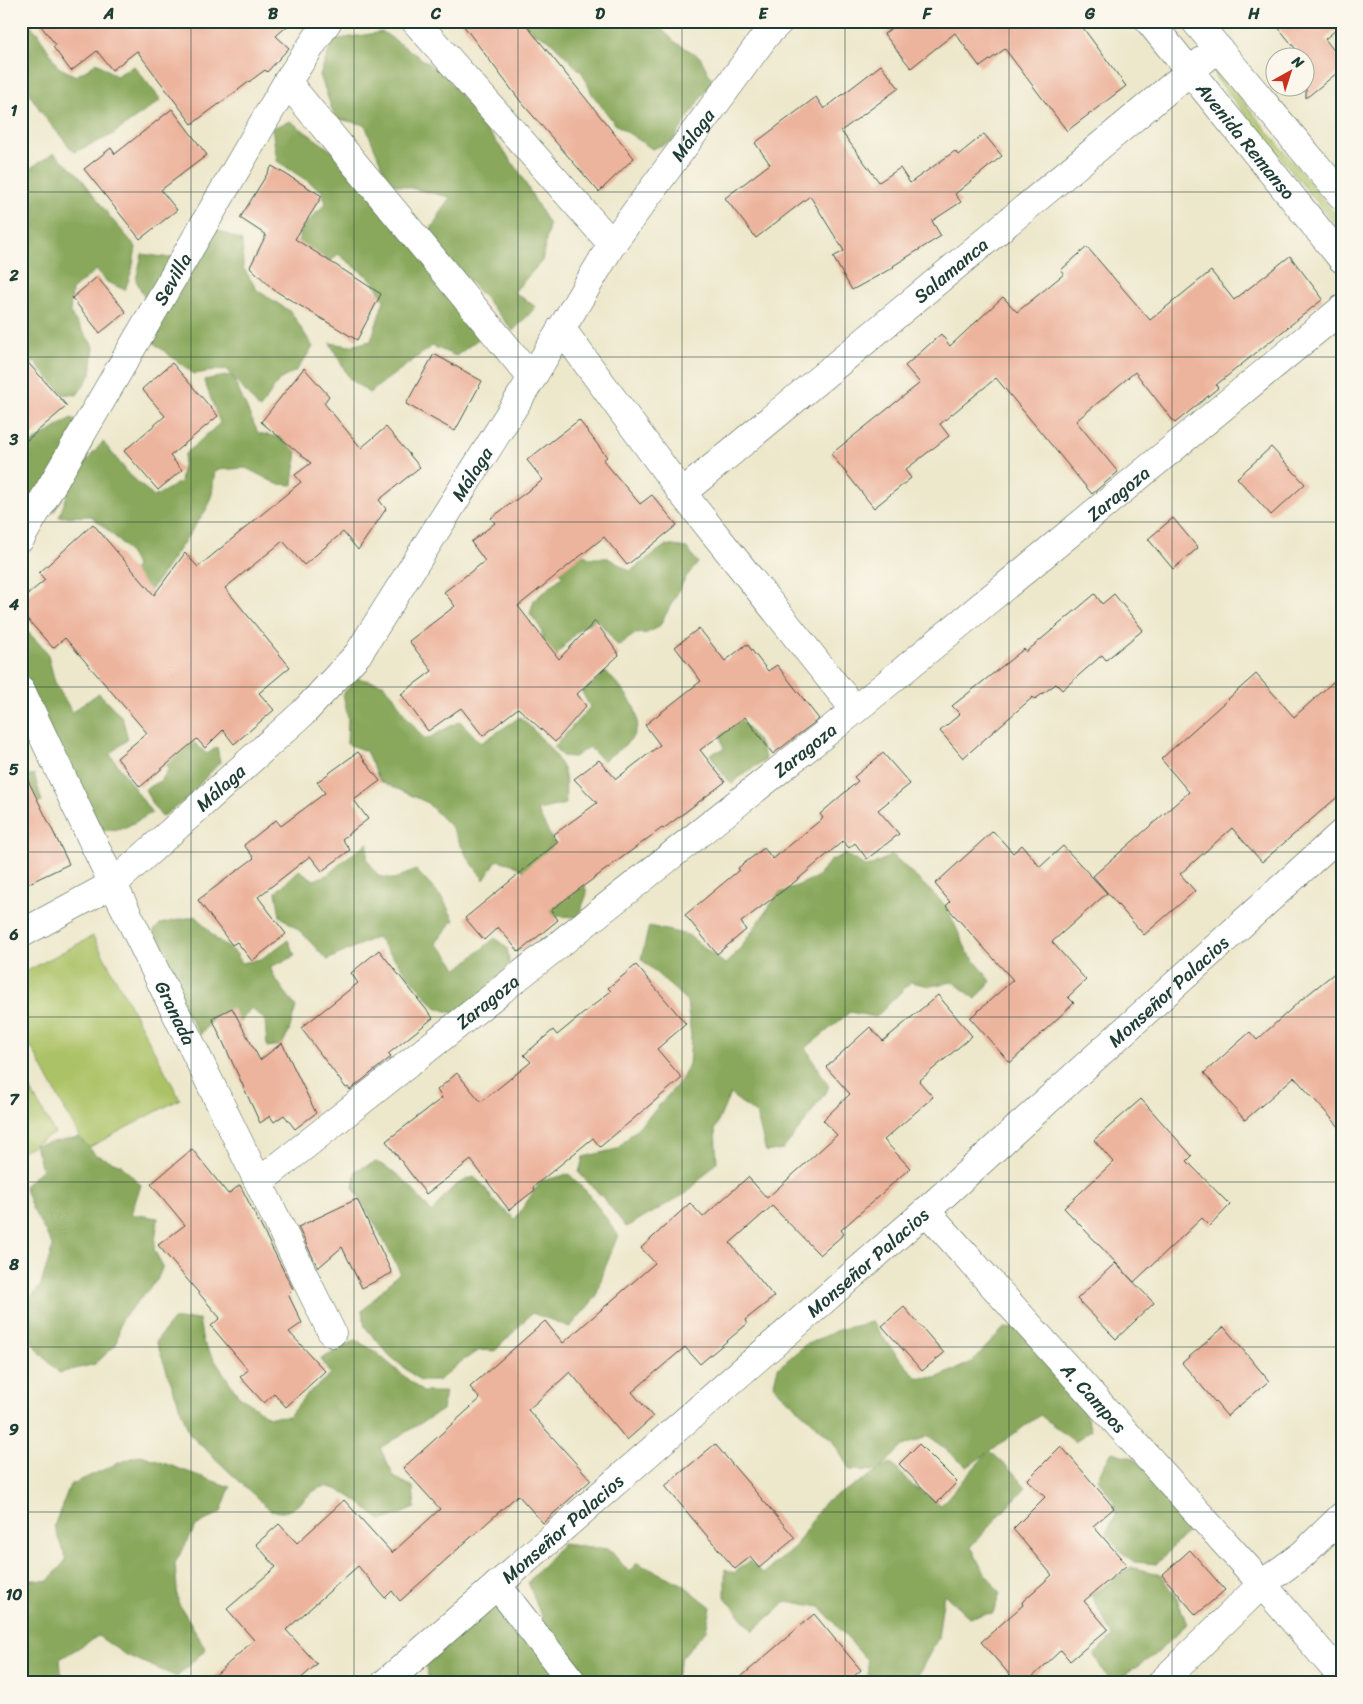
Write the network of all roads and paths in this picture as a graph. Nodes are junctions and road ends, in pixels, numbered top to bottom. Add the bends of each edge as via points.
1 (328, 21) edge
2 (415, 21) edge
3 (780, 21) edge
4 (1149, 21) edge
5 (1195, 21) edge
6 (1218, 48) junction
7 (1191, 71) junction
8 (287, 82) junction
9 (1342, 196) edge
10 (612, 244) junction
11 (1342, 259) edge
12 (1342, 309) edge
13 (560, 328) junction
14 (532, 378) junction
15 (682, 493) junction
16 (21, 538) edge
17 (21, 690) edge
18 (855, 710) junction
19 (1342, 833) edge
20 (113, 884) junction
21 (21, 934) edge
22 (259, 1182) junction
23 (926, 1211) junction
24 (332, 1333) dead end
25 (1342, 1516) edge
26 (1342, 1545) edge
27 (1303, 1554) junction
28 (1262, 1584) junction
29 (497, 1585) junction
30 (1342, 1677) edge
31 (385, 1683) edge
32 (573, 1683) edge
33 (1162, 1683) edge

1 - 8 street, Sevilla
2 - 10 street
3 - 10 street, Málaga
4 - 7 street, Avenida Remanso
5 - 6 street, Avenida Remanso
6 - 7 street, Salamanca
6 - 9 street, Avenida Remanso
7 - 11 street, Avenida Remanso
7 - 15 street, Salamanca
8 - 14 street
8 - 16 street, Sevilla
10 - 13 street, Málaga
12 - 18 street, Zaragoza
13 - 14 street, Málaga
13 - 15 street
14 - 20 street, Málaga via 358,654 303,713
15 - 18 street
17 - 20 street, Granada
18 - 22 street, Zaragoza
19 - 23 street, Monseñor Palacios
20 - 21 street, Málaga
20 - 22 street, Granada
22 - 24 street, Granada
23 - 28 street, A. Campos
23 - 29 street, Monseñor Palacios
25 - 27 street
26 - 27 street
27 - 28 street
28 - 30 street, A. Campos
28 - 33 street
29 - 31 street, Monseñor Palacios
29 - 32 street

